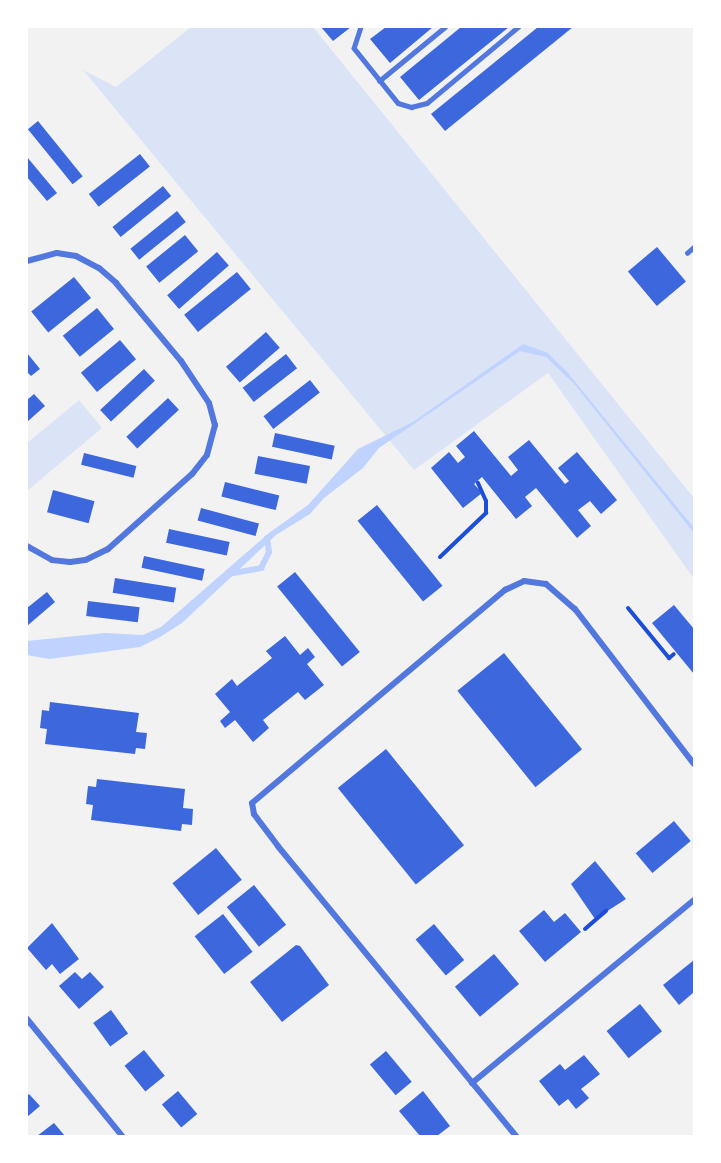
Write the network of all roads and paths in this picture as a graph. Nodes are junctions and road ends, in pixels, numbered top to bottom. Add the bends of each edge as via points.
1 (361, 27) edge
2 (445, 27) edge
3 (518, 27) edge
4 (379, 81) junction
5 (694, 247) edge
6 (687, 253) dead end
7 (27, 261) edge
8 (478, 483) dead end
9 (27, 546) edge
10 (440, 557) dead end
11 (628, 608) dead end
12 (674, 654) dead end
13 (694, 764) edge
14 (694, 900) edge
15 (606, 911) dead end
16 (585, 929) dead end
17 (27, 1019) edge
18 (472, 1083) junction
19 (122, 1136) edge
20 (516, 1136) edge

1 - 4 lane via 354,48
2 - 4 lane
3 - 4 lane via 427,102 411,107 398,103
5 - 6 lane
7 - 9 street via 57,253 76,256 99,268 181,361 209,403 215,425 207,455 192,474 108,549 70,562 52,560
8 - 10 path via 486,501 486,513
11 - 12 path via 669,658
13 - 18 street via 575,609 552,587 534,580 514,585 459,627 308,753 252,806 278,846
14 - 18 street
15 - 16 path
17 - 19 street
18 - 20 street

